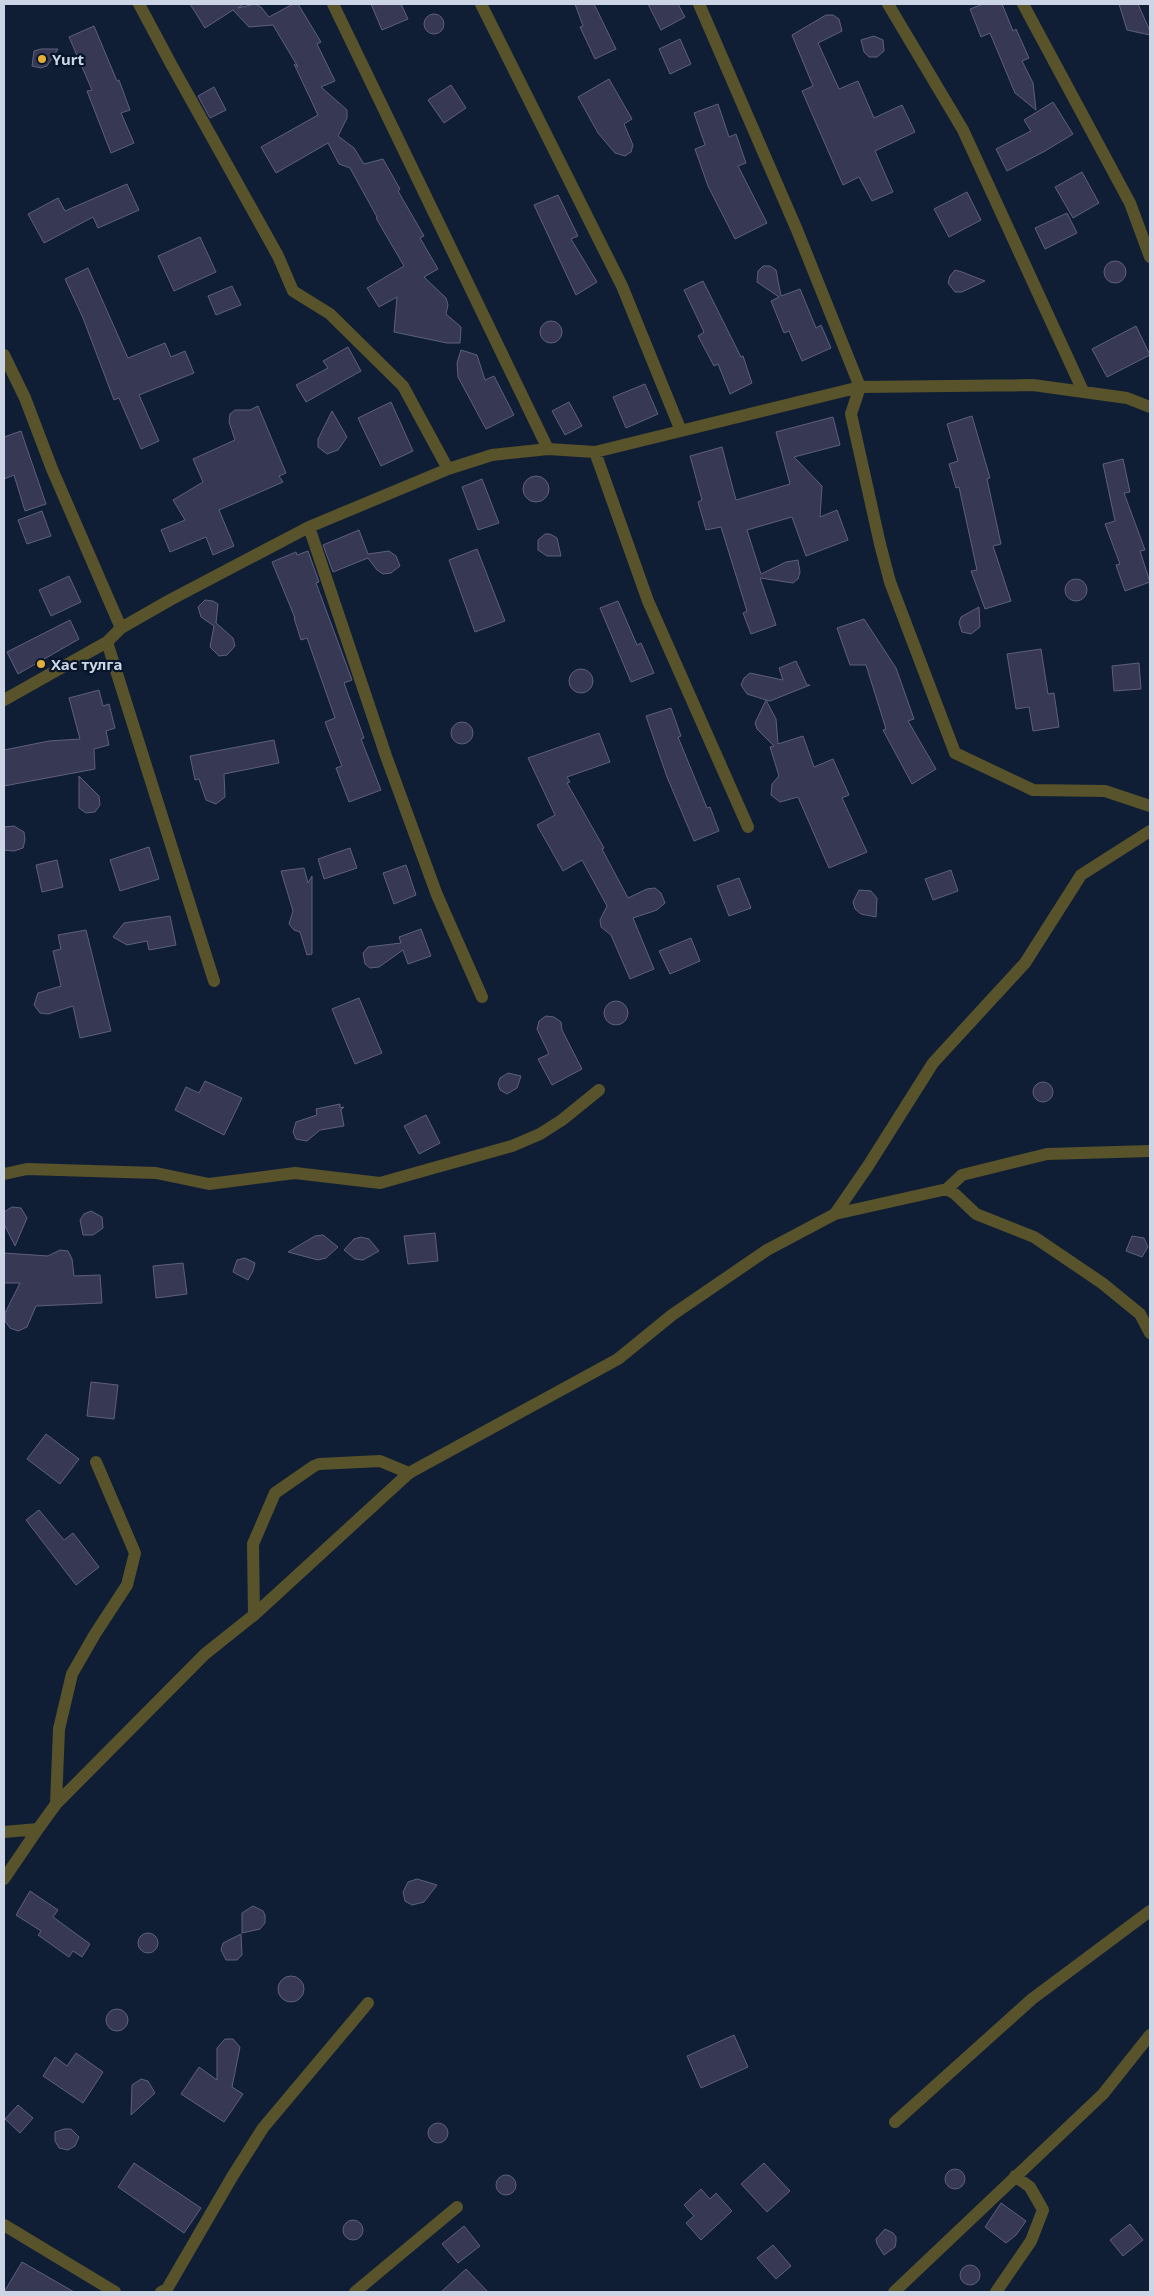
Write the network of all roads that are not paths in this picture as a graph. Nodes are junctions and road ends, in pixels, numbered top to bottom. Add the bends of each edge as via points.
1 (139, 4) edge
2 (333, 4) edge
3 (480, 4) edge
4 (699, 4) edge
5 (888, 4) edge
6 (1023, 4) edge
7 (1150, 257) edge
8 (4, 355) edge
9 (860, 387) junction
10 (1083, 391) junction
11 (1150, 407) edge
12 (681, 431) junction
13 (548, 449) junction
14 (595, 452) junction
15 (448, 469) junction
16 (309, 527) junction
17 (121, 628) junction
18 (107, 642) junction
19 (4, 700) edge
20 (1150, 806) edge
21 (748, 827) dead end
22 (1150, 831) edge
23 (214, 981) dead end
24 (482, 997) dead end
25 (599, 1090) dead end
26 (1150, 1151) edge
27 (4, 1174) edge
28 (947, 1189) junction
29 (834, 1214) junction
30 (1150, 1333) edge
31 (96, 1462) dead end
32 (409, 1473) junction
33 (254, 1615) junction
34 (56, 1804) junction
35 (38, 1829) junction
36 (4, 1832) edge
37 (4, 1879) edge
38 (1150, 1911) edge
39 (368, 2003) dead end
40 (1150, 2035) edge
41 (895, 2122) dead end
42 (1015, 2176) junction
43 (457, 2208) dead end
44 (4, 2225) edge
45 (115, 2292) edge
46 (161, 2292) edge
47 (355, 2292) edge
48 (894, 2292) edge
49 (996, 2292) edge

1 - 15 street via 278,256 293,292 330,314 403,386
2 - 13 street
3 - 12 street via 622,286
4 - 9 street via 797,230
5 - 10 street via 963,130
6 - 7 street via 1130,203
8 - 17 street
9 - 10 street via 1033,385
9 - 12 street
9 - 20 street via 851,414 880,544 890,582 955,753 1034,790 1105,791
10 - 11 street via 1127,398
12 - 14 street
13 - 14 street
13 - 15 street via 492,455
14 - 21 street via 648,601
15 - 16 street
16 - 17 street
16 - 24 street via 437,895
17 - 18 street
18 - 19 street
18 - 23 street
22 - 29 street via 1081,875 1025,963 933,1063
25 - 27 street via 562,1120 519,1143 380,1182 295,1173 209,1184 156,1173 27,1168
26 - 28 street via 1047,1154 962,1175
28 - 29 street
28 - 30 street via 976,1214 1034,1236 1102,1283 1140,1314
29 - 32 street via 767,1250 672,1315 618,1359
31 - 34 street via 135,1554 128,1585 72,1674 59,1729
32 - 33 street
32 - 33 street via 380,1461 319,1464 276,1493 252,1548
33 - 34 street via 205,1654
34 - 35 street
35 - 36 street
35 - 37 street
38 - 41 street via 1032,1999
39 - 46 street via 263,2128 167,2289
40 - 42 street via 1103,2094
42 - 48 street
42 - 49 street via 1030,2187 1043,2210 1031,2240
43 - 47 street
44 - 45 street

